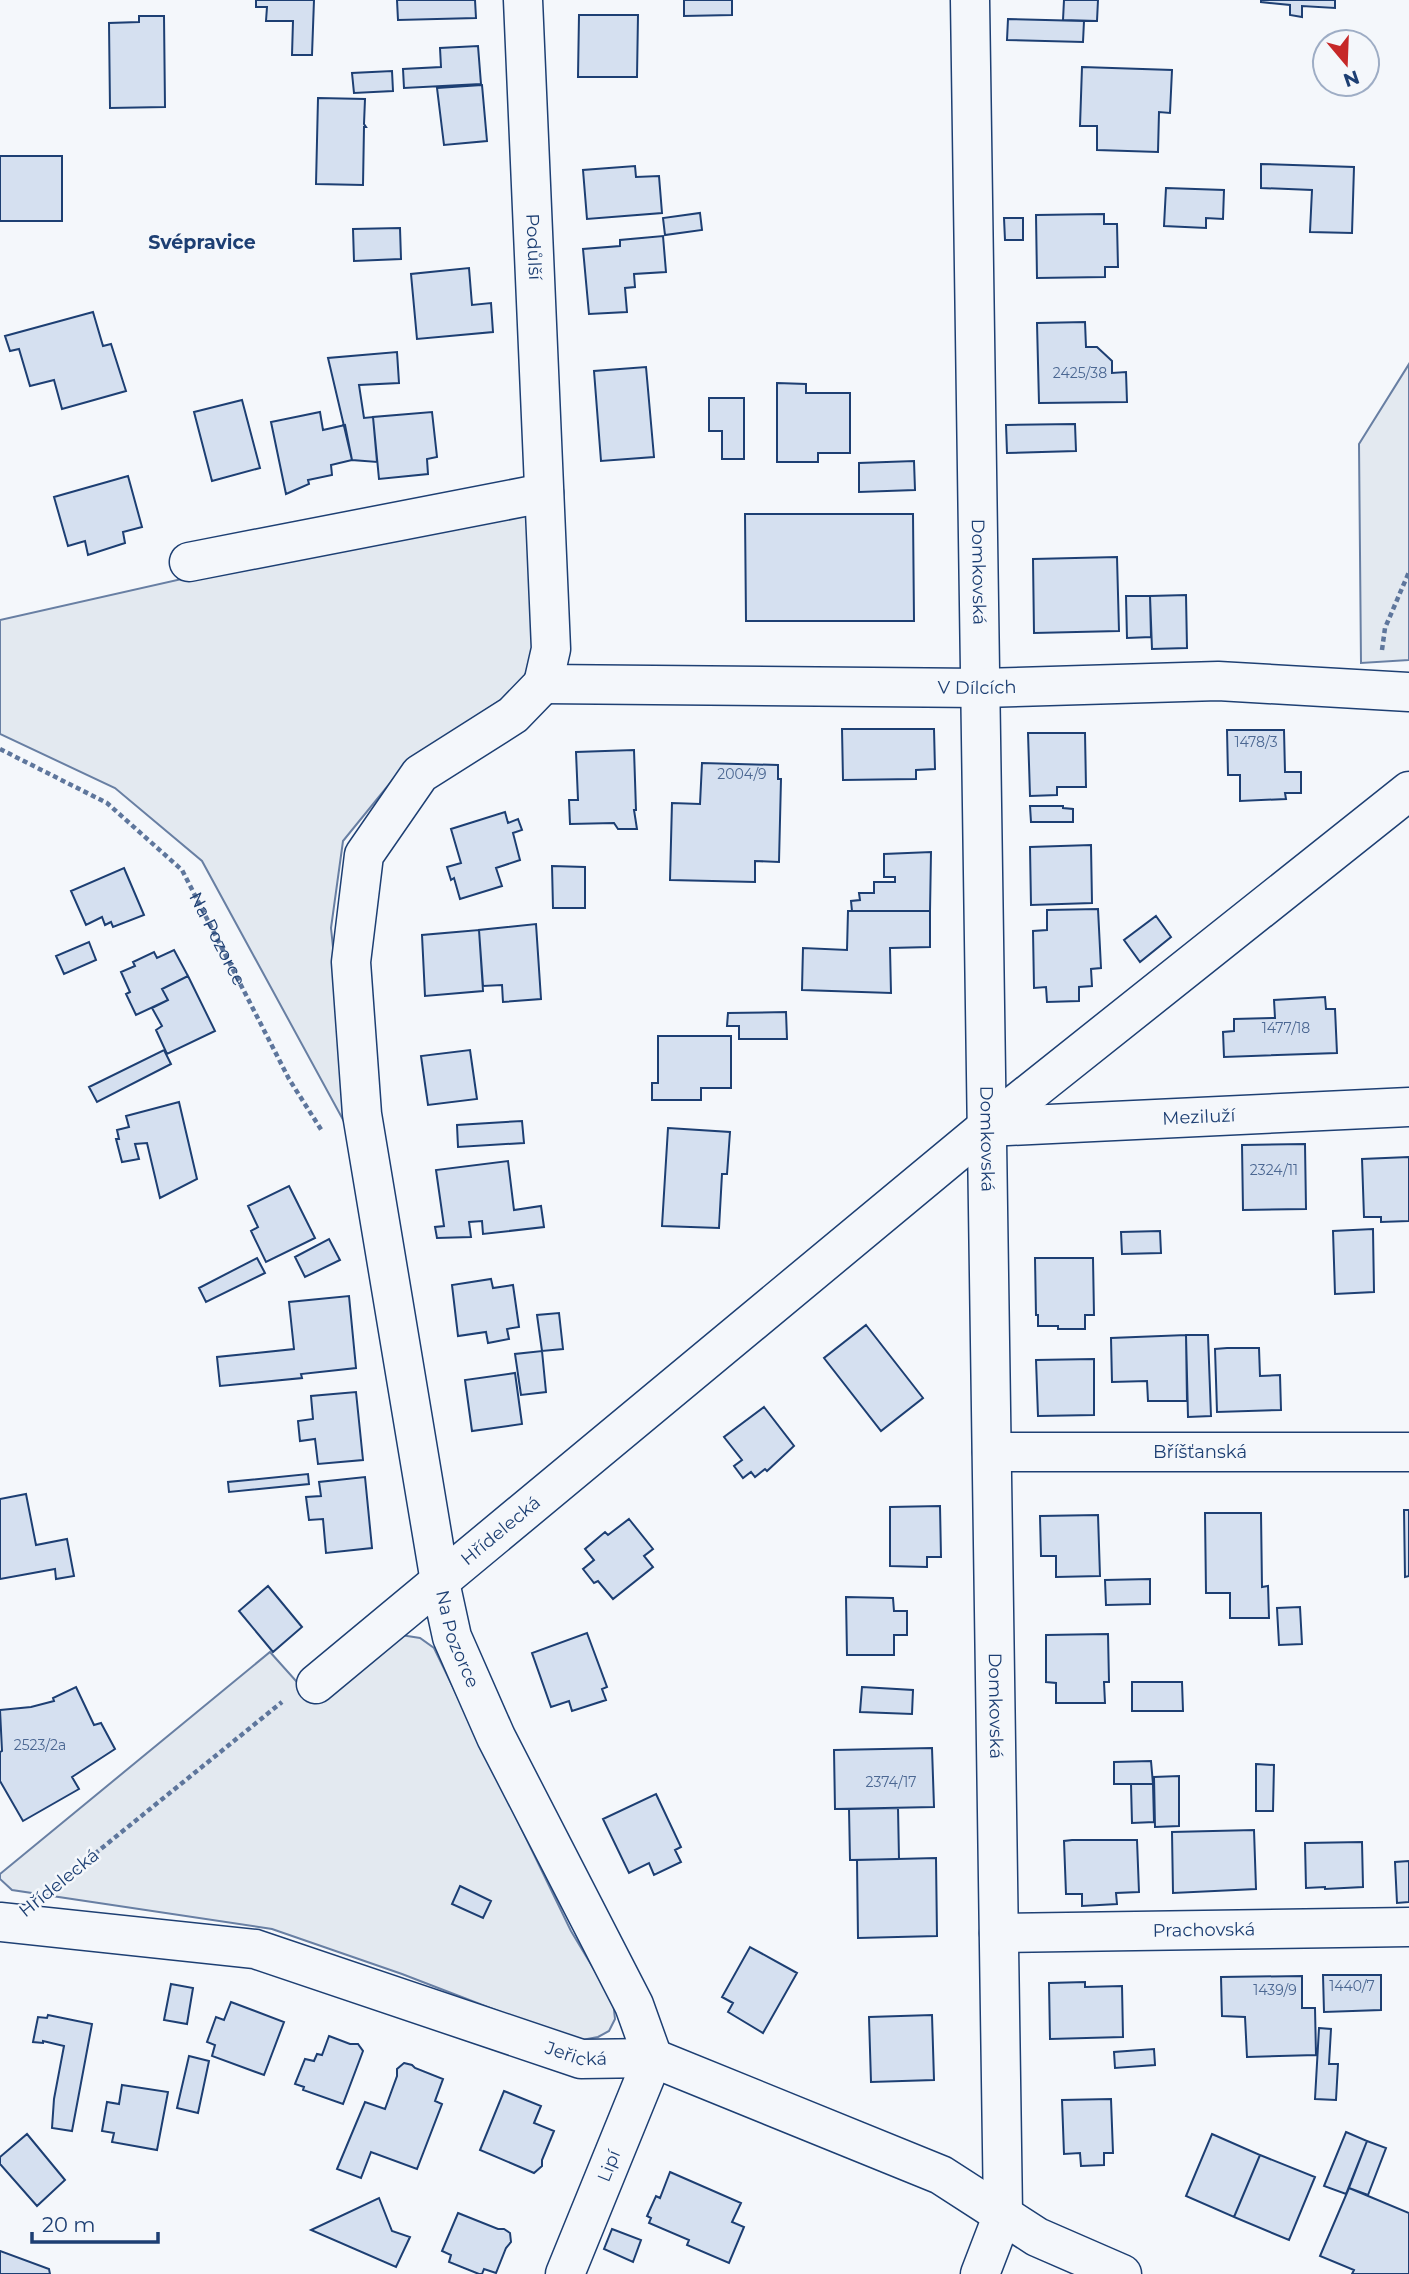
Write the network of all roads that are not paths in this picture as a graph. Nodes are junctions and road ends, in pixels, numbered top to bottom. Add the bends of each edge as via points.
1 (523, 0) edge
2 (970, 0) edge
3 (544, 493) junction
4 (189, 562) dead end
5 (543, 684) junction
6 (981, 688) junction
7 (1393, 691) edge
8 (1409, 791) edge
9 (1409, 1107) edge
10 (987, 1127) junction
11 (992, 1452) junction
12 (1409, 1452) edge
13 (440, 1582) junction
14 (316, 1684) road end
15 (5, 1922) edge
16 (1409, 1927) edge
17 (999, 1933) junction
18 (653, 2058) junction
19 (1003, 2214) junction
20 (565, 2274) edge
21 (980, 2274) edge
22 (1122, 2274) edge

1 - 3 street, Podůlší
2 - 6 street, Domkovská
3 - 4 street
3 - 5 street, Podůlší via 551,649
5 - 6 street, V Dílcích
5 - 13 street, Na Pozorce via 513,715 420,774 364,855 351,962 362,1114
6 - 7 street, V Dílcích via 1218,681
6 - 10 street, Domkovská
8 - 10 street
9 - 10 street, Meziluží
10 - 11 street, Domkovská
10 - 13 street, Hřídelecká
11 - 12 street, Bříšťanská
11 - 17 street, Domkovská
13 - 14 street, Hřídelecká
13 - 18 street, Na Pozorce via 452,1637 496,1738 634,2005
15 - 18 street, Jeřická via 255,1950 581,2059
16 - 17 street, Prachovská
17 - 19 street, Domkovská
18 - 19 street, Jeřická via 941,2175
18 - 20 street, Lipí
19 - 21 street, Domkovská
19 - 22 street, Jeřická via 1037,2237

